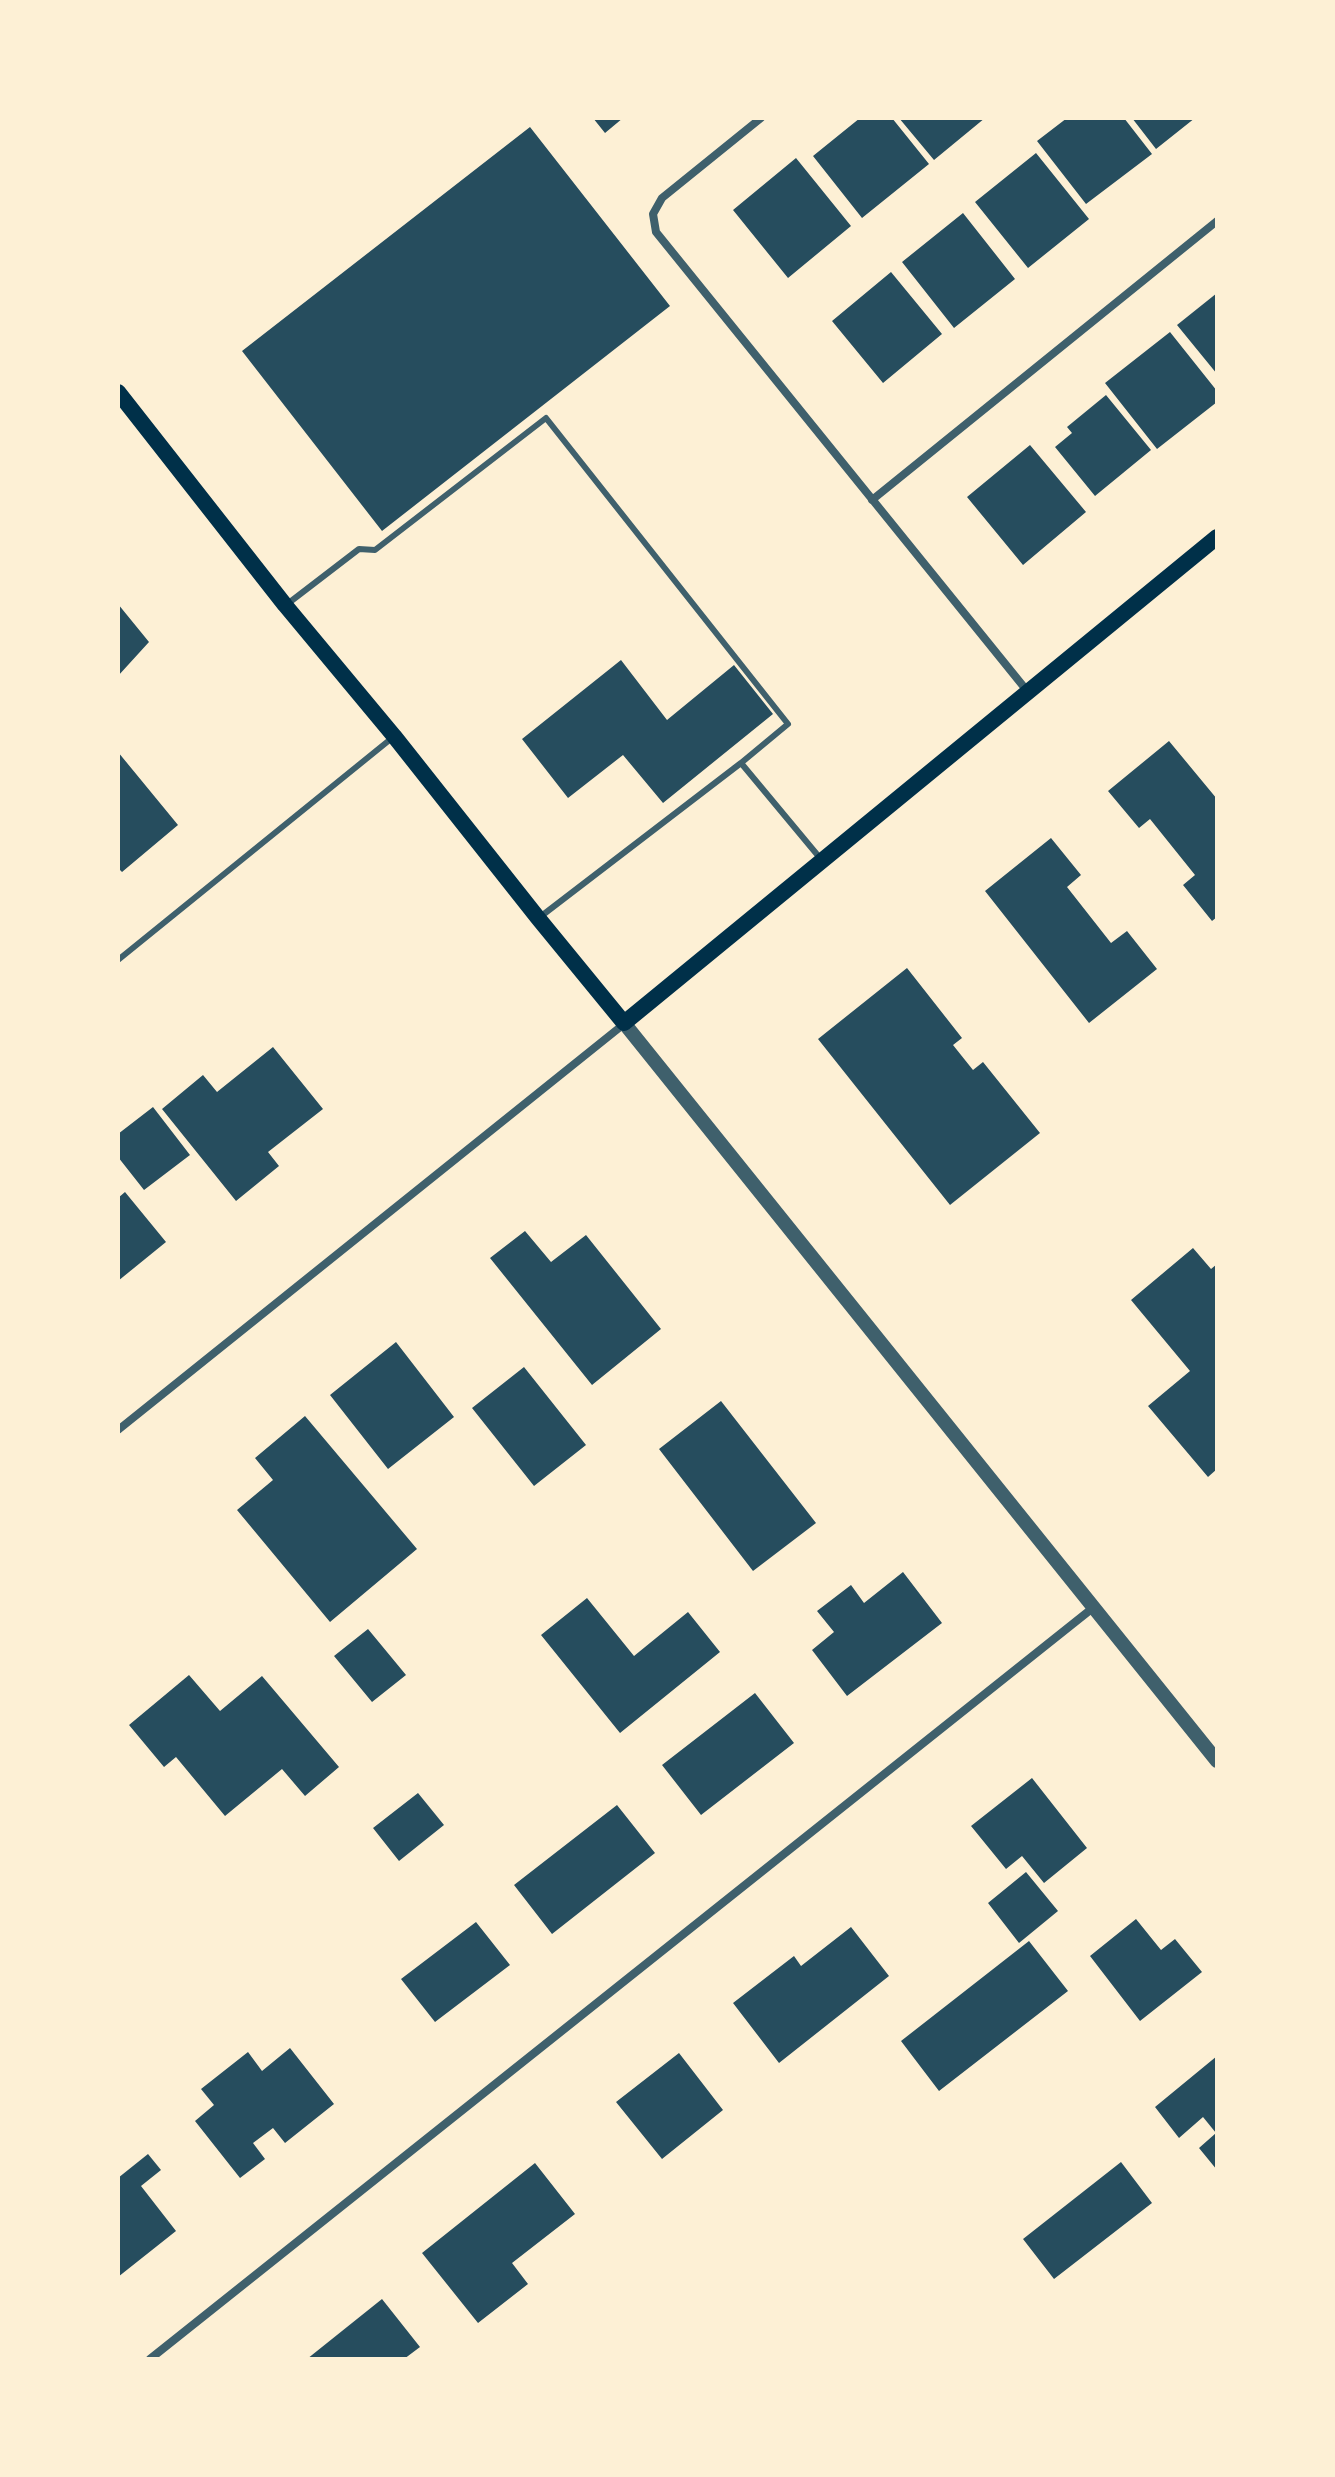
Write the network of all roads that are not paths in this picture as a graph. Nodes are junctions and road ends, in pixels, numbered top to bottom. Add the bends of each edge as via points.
1 (761, 118) edge
2 (1217, 221) edge
3 (118, 392) edge
4 (872, 500) junction
5 (1217, 537) edge
6 (285, 605) junction
7 (1028, 692) junction
8 (394, 736) junction
9 (741, 763) junction
10 (822, 861) junction
11 (538, 918) junction
12 (118, 960) edge
13 (624, 1023) junction
14 (118, 1430) edge
15 (1094, 1607) junction
16 (1217, 1761) edge
17 (150, 2359) edge

1 - 4 street via 662,198 653,214 656,232
2 - 4 street
3 - 6 main road
4 - 7 street
5 - 7 main road
6 - 8 main road
6 - 9 lane via 359,549 375,550 546,418 788,724
7 - 10 main road
8 - 11 main road
8 - 12 lane
9 - 10 lane
9 - 11 lane
10 - 13 main road
11 - 13 main road
13 - 14 street
13 - 15 street
15 - 16 street
15 - 17 street

